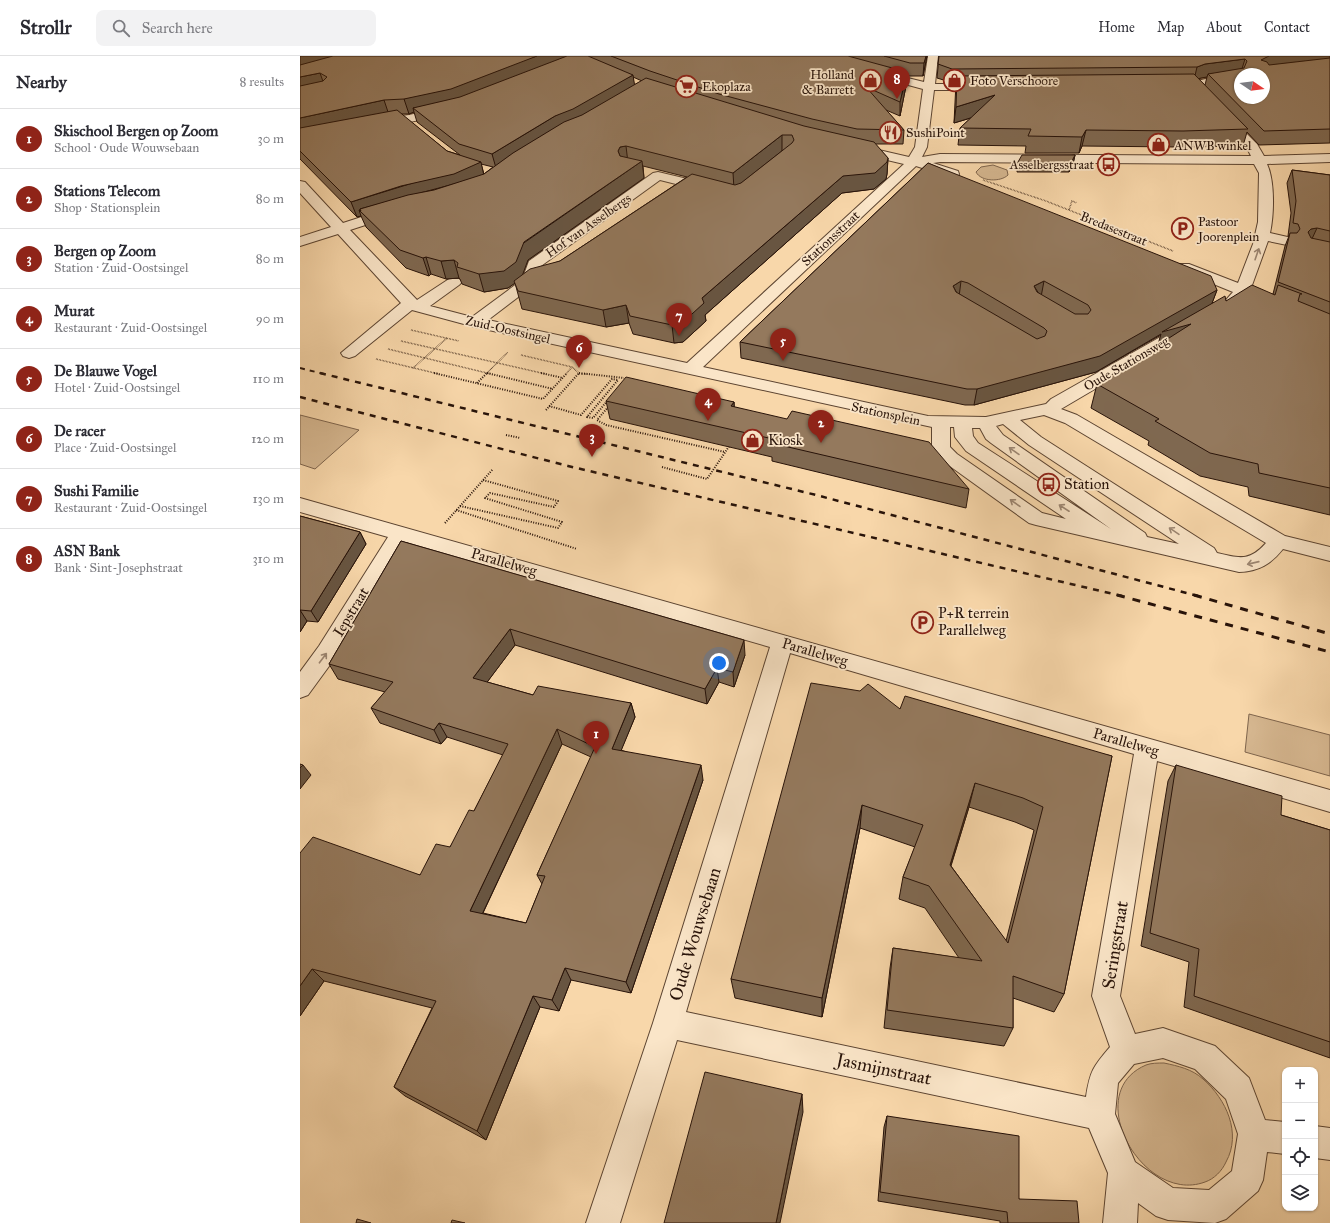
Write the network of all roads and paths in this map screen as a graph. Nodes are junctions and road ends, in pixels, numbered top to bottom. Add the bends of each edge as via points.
1 (933, 56) edge
2 (868, 71) edge
3 (1234, 78) edge
4 (1165, 84) edge
5 (930, 87) junction
6 (998, 87) edge
7 (459, 107) edge
8 (1217, 110) edge
9 (404, 119) junction
10 (367, 125) edge
11 (416, 129) edge
12 (846, 147) edge
13 (916, 156) junction
14 (1260, 160) junction
15 (1326, 162) edge
16 (643, 172) edge
17 (658, 176) junction
18 (963, 178) edge
19 (983, 180) dead end
20 (691, 184) junction
21 (300, 185) edge
22 (706, 188) edge
23 (666, 202) edge
24 (1077, 203) dead end
25 (404, 208) edge
26 (1069, 210) junction
27 (339, 228) junction
28 (1262, 236) junction
29 (1287, 241) edge
30 (300, 242) edge
31 (1174, 257) joint
32 (558, 274) edge
33 (454, 282) edge
34 (529, 282) junction
35 (1242, 291) junction
36 (414, 305) junction
37 (1222, 308) edge
38 (1287, 308) edge
39 (471, 321) junction
40 (1197, 322) edge
41 (367, 339) junction
42 (435, 349) junction
43 (1117, 349) edge
44 (508, 352) dead end
45 (349, 353) joint
46 (425, 358) junction
47 (1134, 359) junction
48 (498, 363) junction
49 (572, 367) dead end
50 (413, 368) junction
51 (691, 369) junction
52 (1073, 372) edge
53 (487, 373) junction
54 (563, 378) junction
55 (476, 383) junction
56 (1092, 383) junction
57 (622, 384) edge
58 (553, 389) junction
59 (788, 391) joint
60 (612, 395) edge
61 (612, 403) edge
62 (549, 406) junction
63 (546, 410) dead end
64 (1050, 410) junction
65 (1007, 419) junction
66 (934, 422) junction
67 (962, 423) junction
68 (986, 423) junction
69 (506, 435) dead end
70 (520, 438) dead end
71 (734, 440) edge
72 (725, 452) junction
73 (662, 467) dead end
74 (493, 469) dead end
75 (483, 480) junction
76 (300, 505) edge
77 (456, 510) dead end
78 (401, 534) junction
79 (1103, 534) junction
80 (1279, 541) junction
81 (1150, 546) junction
82 (577, 550) dead end
83 (1330, 554) edge
84 (1218, 560) junction
85 (782, 643) junction
86 (300, 689) edge
87 (1147, 748) junction
88 (1330, 801) edge
89 (668, 1023) junction
90 (1126, 1051) junction
91 (1099, 1115) junction
92 (1254, 1134) junction
93 (1282, 1138) edge
94 (1318, 1142) edge
95 (1330, 1144) edge
96 (1124, 1173) junction
97 (604, 1223) edge
98 (1120, 1223) edge

1 - 5 street
2 - 5 street
3 - 4 street via 1201,82 1198,89
5 - 6 street
5 - 13 street
7 - 9 street
8 - 14 street via 1253,148
9 - 10 street
9 - 11 street
12 - 13 street
13 - 14 street
13 - 18 street
13 - 51 street, Stationsstraat
14 - 15 street
14 - 28 street via 1265,173 1265,222
16 - 17 street
17 - 20 street
17 - 34 street, Hof van Asselbergs via 534,264
19 - 26 path, Bredasestraat
20 - 22 street
20 - 23 street
21 - 27 street
24 - 26 path via 1072,201
25 - 27 street
26 - 31 path, Bredasestraat
27 - 30 street
27 - 36 street
28 - 29 street
35 -> 28 street
31 - 35 street
32 - 34 street, Hof van Asselbergs
33 - 36 street
34 - 39 street, Hof van Asselbergs
35 - 37 street
35 - 38 street
36 - 39 street, Zuid-Oostsingel
36 - 41 street
39 - 42 path
39 - 51 street, Zuid-Oostsingel
40 - 47 street, Oude Stationsweg via 1158,353
41 - 42 path
41 - 45 street
41 - 46 path
42 - 46 path
42 - 48 path
43 - 47 street
44 - 48 path
45 - 50 path
46 - 50 path
46 - 53 path
47 - 56 street, Oude Stationsweg
48 - 53 path
48 - 54 path
49 - 54 path
50 - 55 path
51 - 59 street, Zuid-Oostsingel
52 - 56 street
53 - 55 path
53 - 58 path
54 - 58 path
55 - 58 path via 543,399
56 - 64 street, Oude Stationsweg via 1057,403
57 - 62 path via 627,378 579,372
59 - 66 street, Stationsplein via 841,417 913,432 922,432
60 - 62 path via 593,418 586,416 618,380 612,379 581,415
61 - 72 path via 597,420 606,425
62 - 63 path
64 - 65 street via 1038,410
64 - 80 street via 1071,418
65 - 68 street
84 -> 65 street, Stationsplein via 1046,449
66 - 67 street
79 -> 66 street, Stationsplein via 1036,518 946,456 939,444
67 - 68 street
79 -> 67 street, Stationsplein via 972,447 964,437
81 -> 68 street, Stationsplein via 997,439
69 - 70 path
71 - 72 path
72 - 73 path via 706,479
74 - 75 path
75 - 75 path via 558,501 554,507 490,493 485,498 562,522 558,528 461,505
76 - 78 street, Parallelweg
77 - 82 path
78 - 85 street, Parallelweg
86 -> 78 street, Iepstraat via 327,652 391,546
79 - 81 street, Stationsplein
80 - 83 street
80 -> 84 street, Stationsplein via 1262,561 1252,565
81 - 84 street, Stationsplein
85 - 87 street, Parallelweg
85 - 89 street, Oude Wouwsebaan
87 - 88 street, Parallelweg
87 - 90 street, Seringstraat via 1106,996
89 - 91 street, Jasmijnstraat
89 - 97 street, Oude Wouwsebaan
90 - 91 street via 1104,1077
90 - 92 street via 1163,1043 1204,1057 1238,1089
91 - 96 street
92 - 93 street
92 - 96 street via 1247,1180 1214,1207 1168,1204
94 - 95 street
96 - 98 street

